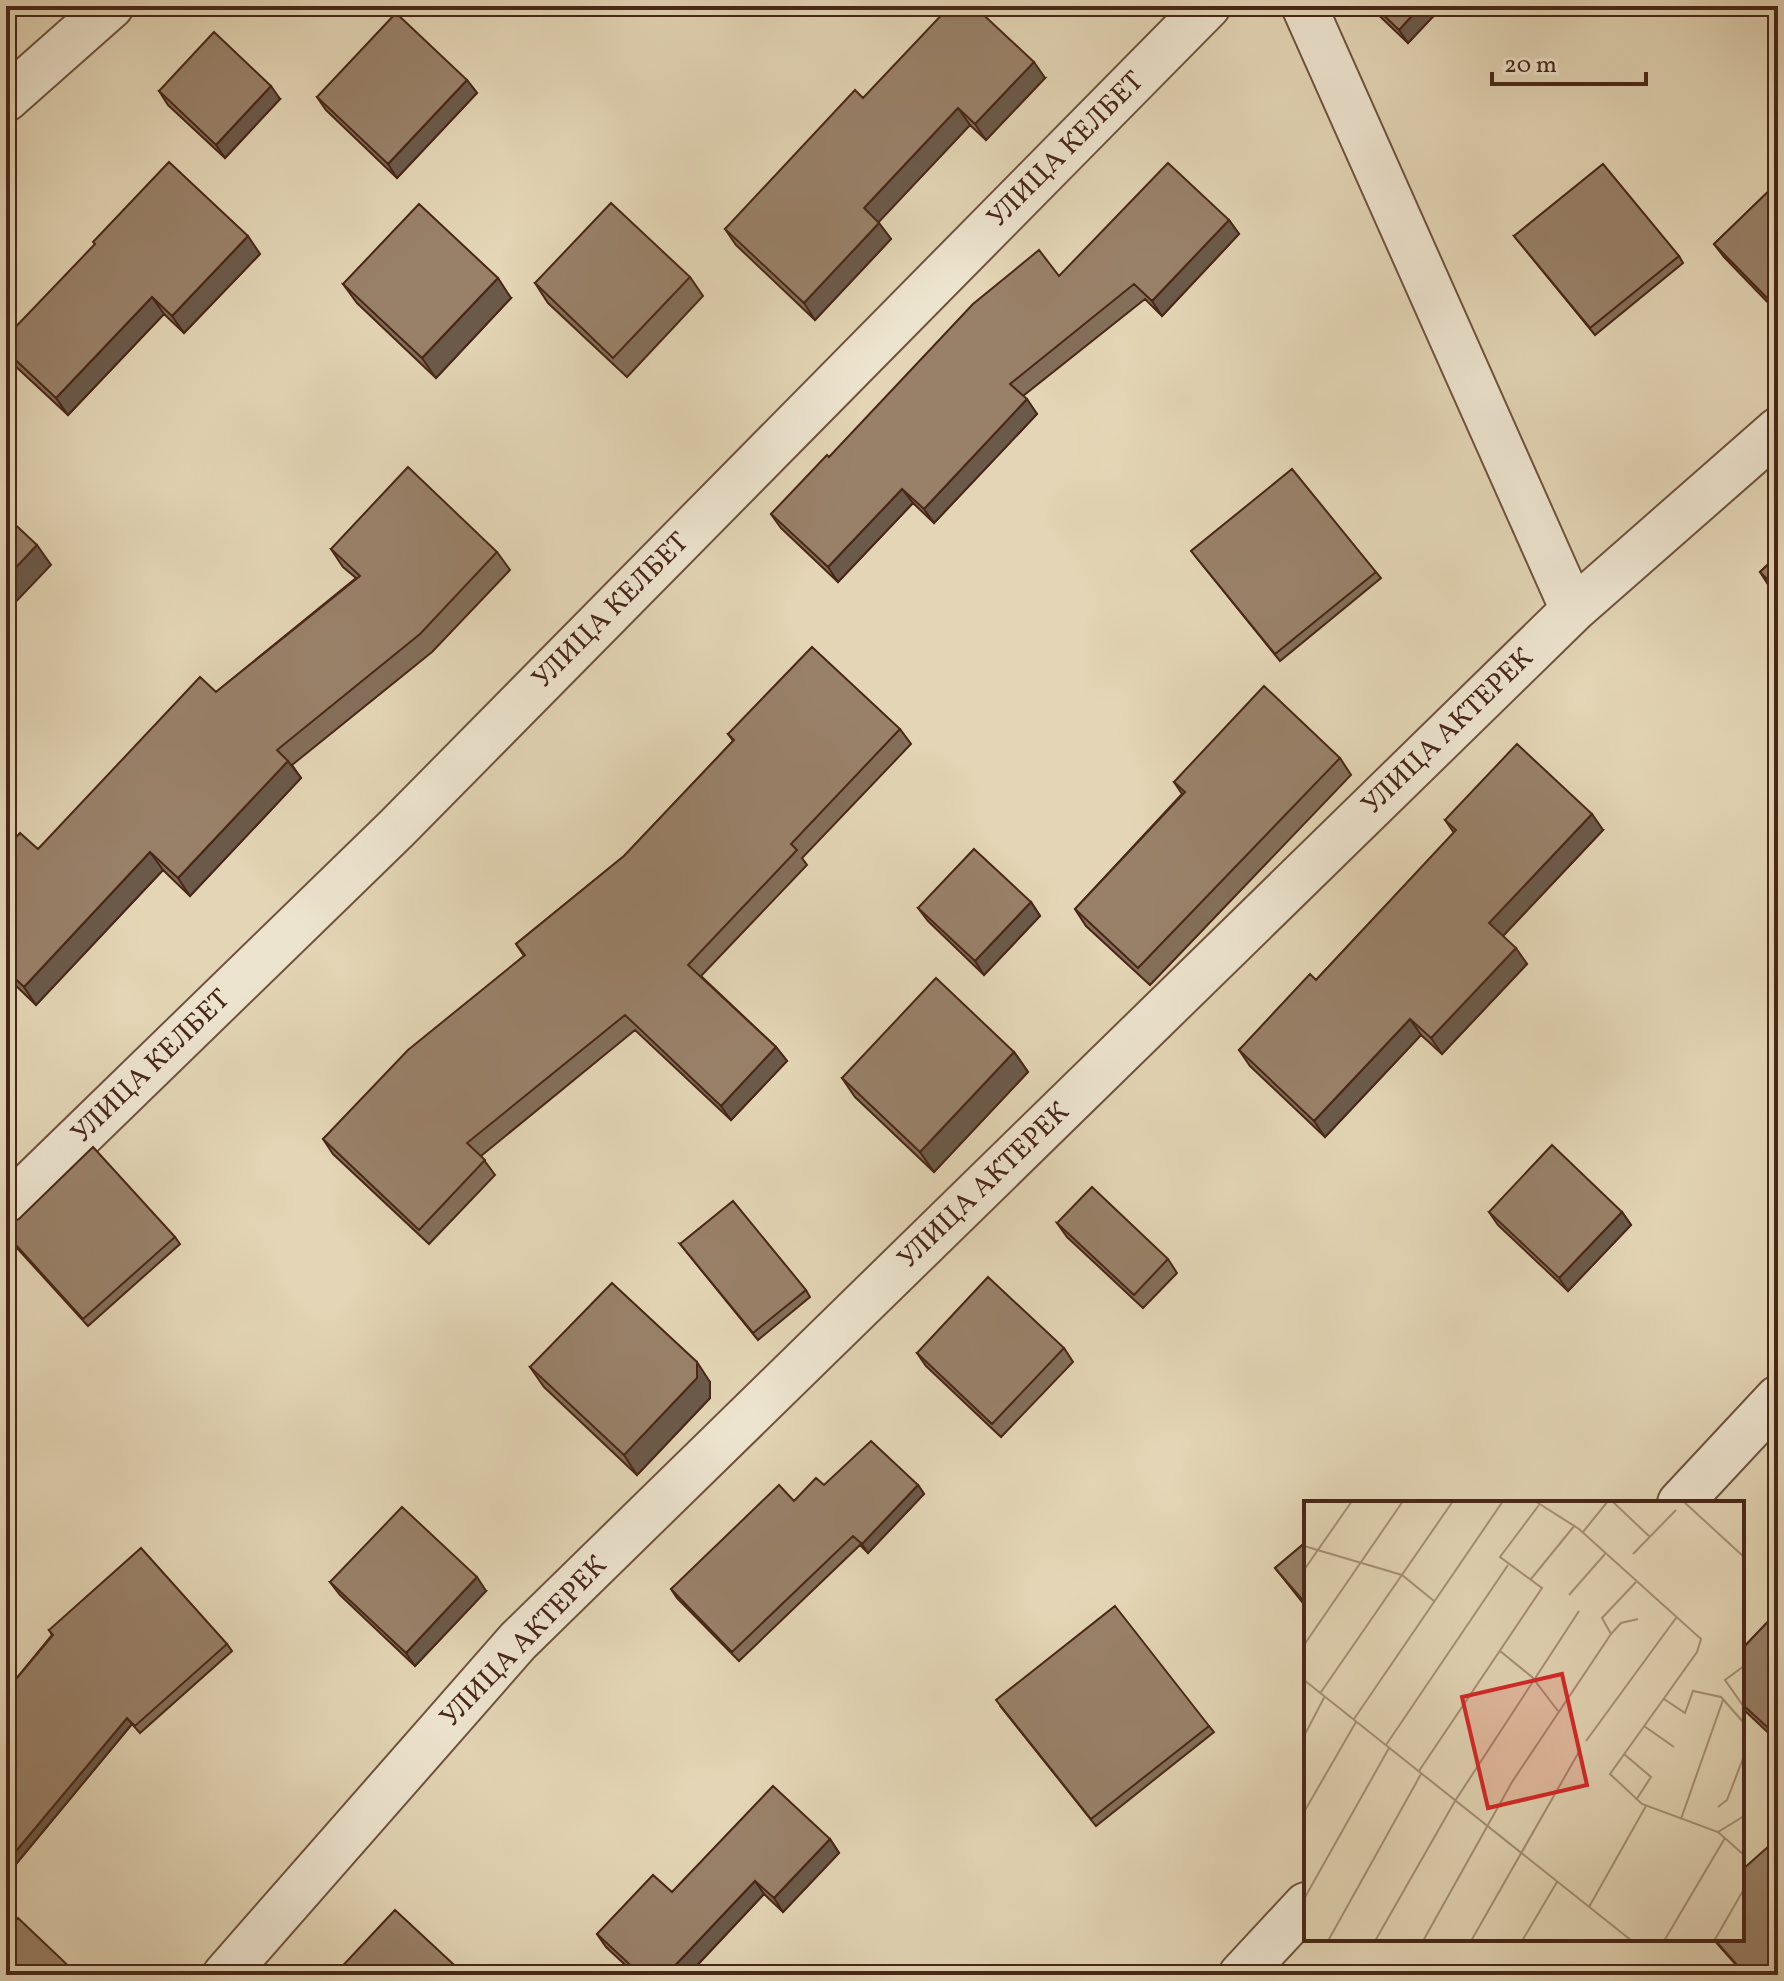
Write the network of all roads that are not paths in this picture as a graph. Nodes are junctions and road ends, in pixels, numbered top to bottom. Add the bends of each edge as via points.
1 (111, 6) edge
2 (1208, 6) edge
3 (1304, 6) edge
4 (6, 99) edge
5 (1778, 430) edge
6 (1573, 610) junction
7 (6, 1208) edge
8 (1778, 1398) edge
9 (1682, 1501) edge
10 (1304, 1907) edge
11 (225, 1975) edge
12 (1241, 1975) edge

1 - 4 street
2 - 7 street, УЛИЦА КЕЛБЕТ via 397,828
3 - 6 street
5 - 6 street, УЛИЦА АКТЕРЕК
6 - 11 street, УЛИЦА АКТЕРЕК via 518,1641
8 - 9 street
10 - 12 street

